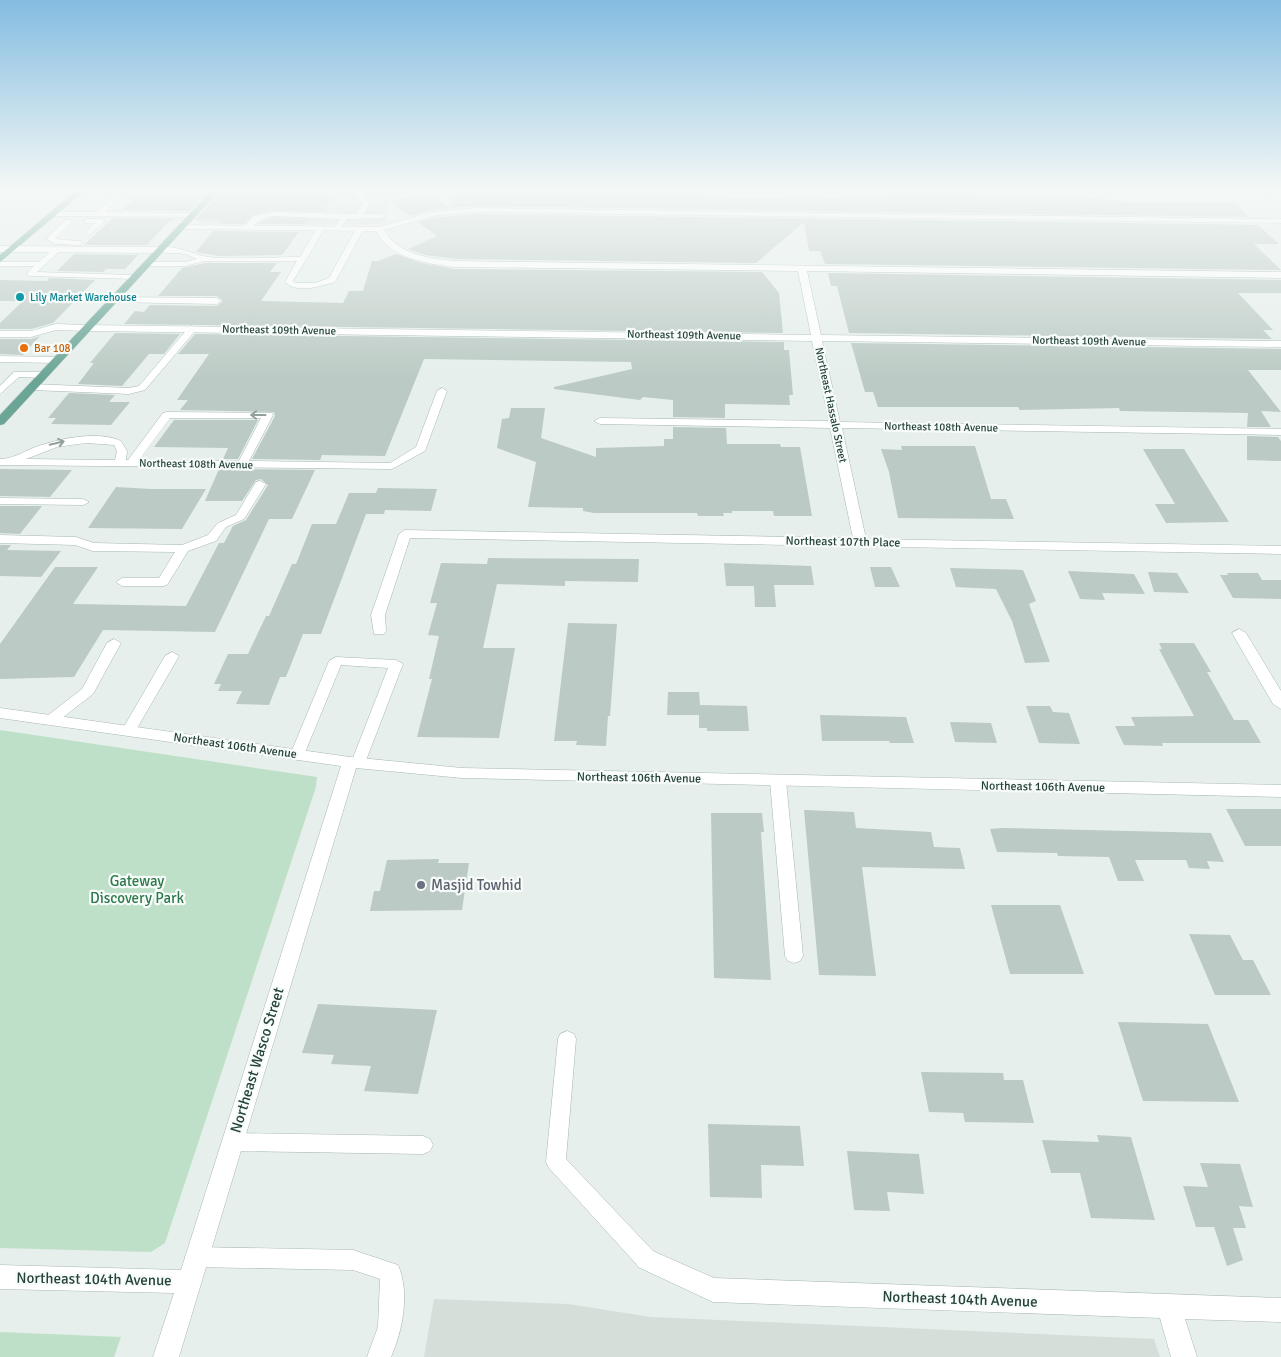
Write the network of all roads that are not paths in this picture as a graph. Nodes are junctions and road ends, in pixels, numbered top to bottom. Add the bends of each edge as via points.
1 (53, 253) edge
2 (157, 253) edge
3 (190, 253) edge
4 (305, 253) edge
5 (346, 253) edge
6 (408, 253) edge
7 (206, 259) junction
8 (302, 259) junction
9 (0, 264) edge
10 (40, 264) junction
11 (147, 264) junction
12 (802, 268) junction
13 (1281, 275) edge
14 (135, 276) junction
15 (114, 300) junction
16 (217, 301) dead end
17 (87, 328) junction
18 (192, 329) junction
19 (0, 334) edge
20 (816, 337) junction
21 (1281, 344) edge
22 (0, 359) edge
23 (58, 360) junction
24 (44, 375) junction
25 (32, 387) junction
26 (0, 391) edge
27 (442, 391) dead end
28 (1, 419) edge
29 (600, 421) dead end
30 (836, 425) junction
31 (1281, 432) edge
32 (0, 462) edge
33 (12, 462) junction
34 (125, 463) junction
35 (242, 464) junction
36 (260, 484) dead end
37 (0, 501) edge
38 (83, 502) dead end
39 (0, 539) edge
40 (860, 542) junction
41 (183, 549) junction
42 (1281, 550) edge
43 (122, 582) dead end
44 (379, 631) dead end
45 (1240, 632) dead end
46 (114, 643) dead end
47 (172, 656) dead end
48 (1281, 704) edge
49 (0, 713) edge
50 (52, 719) junction
51 (129, 730) junction
52 (297, 755) junction
53 (354, 763) junction
54 (778, 781) junction
55 (1281, 791) edge
56 (794, 956) dead end
57 (567, 1039) dead end
58 (232, 1142) junction
59 (423, 1145) dead end
60 (196, 1257) junction
61 (646, 1259) joint
62 (0, 1277) edge
63 (189, 1282) junction
64 (1169, 1306) junction
65 (1281, 1310) edge
66 (166, 1357) edge
67 (379, 1357) edge
68 (1184, 1357) edge

1 - 10 lane
2 - 11 main road
3 - 7 lane
4 - 8 lane
5 - 8 lane via 332,280 315,286 289,282
6 - 12 street via 435,263
7 - 8 lane
7 - 11 lane via 185,264
9 - 10 lane
10 - 14 lane via 30,274
11 - 14 main road
12 - 13 street
12 - 20 street, Northeast Hassalo Street
14 - 15 main road
15 - 16 lane
15 - 17 main road
17 - 18 street, Northeast 109th Avenue
17 - 19 lane via 56,327 31,334
17 - 23 main road
18 - 20 street, Northeast 109th Avenue
18 - 25 lane via 138,390
20 - 21 street, Northeast 109th Avenue
20 - 30 street, Northeast Hassalo Street
22 - 23 lane
23 - 24 main road
24 - 25 main road
24 - 26 lane via 16,374
25 - 28 main road
27 - 35 lane, Northeast 108th Avenue via 421,449 392,466
29 - 30 street, Northeast 108th Avenue
30 - 31 street, Northeast 108th Avenue
30 - 40 street, Northeast Hassalo Street
32 - 33 lane, Northeast 108th Avenue
33 - 34 lane, Northeast 108th Avenue
33 -> 34 lane via 46,445 82,440 116,441
34 - 35 lane, Northeast 108th Avenue
35 -> 34 lane via 268,415 167,416
36 - 41 lane via 240,517 222,525 212,538
37 - 38 lane
39 - 41 lane via 76,541 93,547
40 - 42 street, Northeast 107th Place
40 - 44 street, Northeast 107th Place via 405,534 378,615
41 - 43 lane via 163,582
45 - 48 street
46 - 50 lane via 88,692
47 - 51 lane
49 - 50 street, Northeast 106th Avenue
50 - 51 street, Northeast 106th Avenue
51 - 52 street, Northeast 106th Avenue
52 - 53 street, Northeast 106th Avenue
52 - 53 lane via 336,661 396,664
53 - 54 street, Northeast 106th Avenue via 462,773
53 - 58 street, Northeast Wasco Street
54 - 55 street, Northeast 106th Avenue
54 - 56 lane
57 - 61 lane via 556,1162
58 - 59 lane
58 - 60 street, Northeast Wasco Street
60 - 63 street, Northeast Wasco Street
60 - 67 lane via 353,1260 390,1272 393,1298 390,1323
61 - 64 street, Northeast 104th Avenue via 713,1290
62 - 63 street, Northeast 104th Avenue
63 - 66 street, Northeast Wasco Street
64 - 65 street, Northeast 104th Avenue
64 - 68 street

